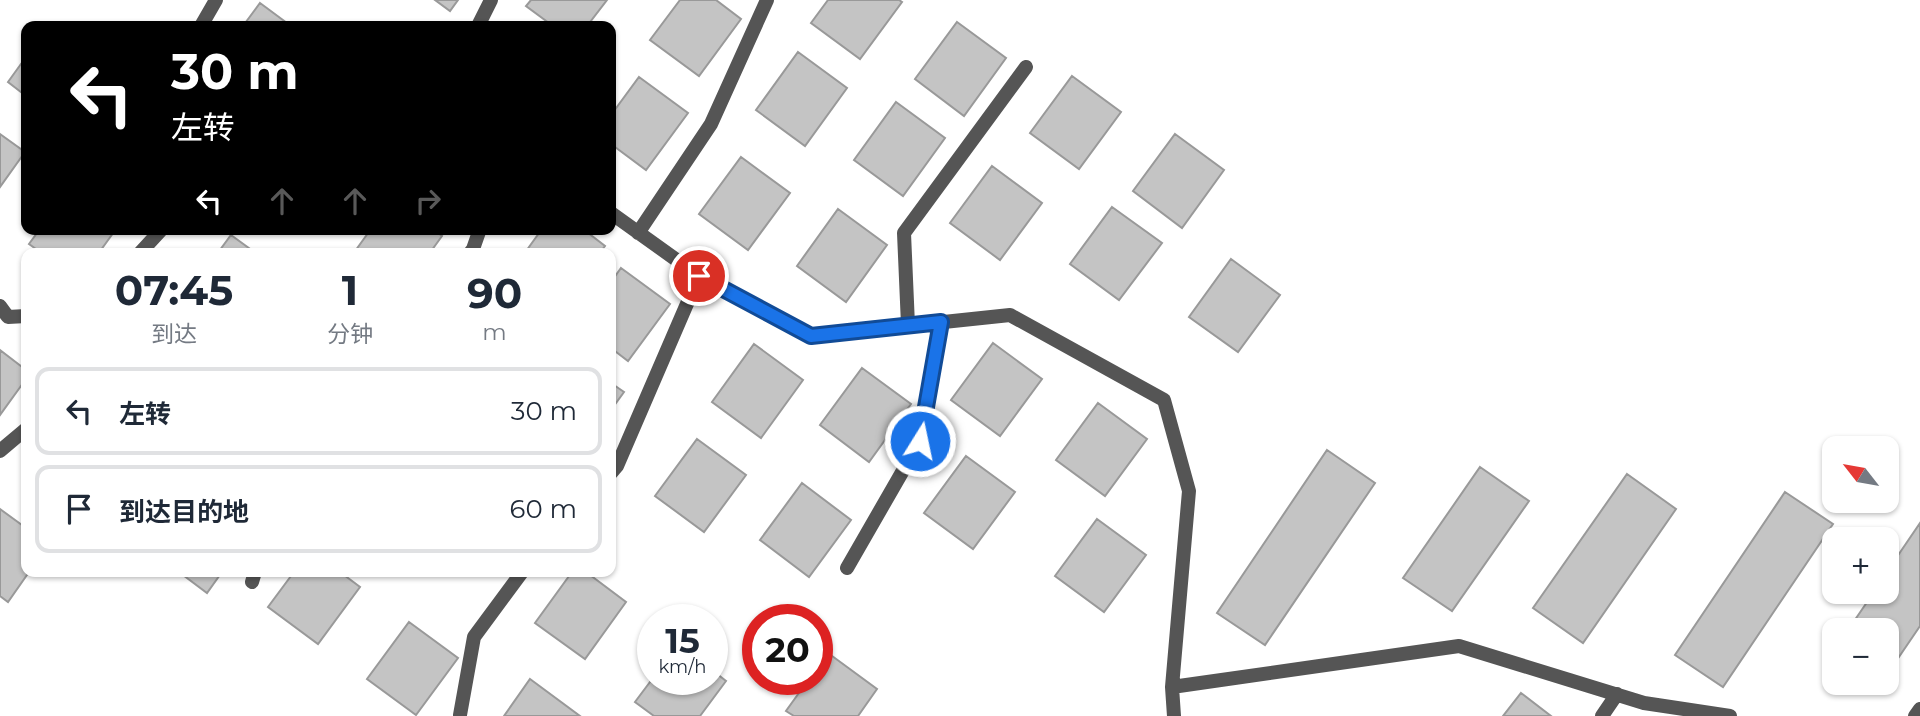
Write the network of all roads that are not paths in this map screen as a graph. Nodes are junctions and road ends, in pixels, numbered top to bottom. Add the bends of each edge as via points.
1 (216, 0) edge
2 (491, 0) edge
3 (767, 0) edge
4 (204, 21) edge
5 (480, 21) edge
6 (1026, 67) dead end
7 (616, 217) edge
8 (638, 233) junction
9 (156, 235) edge
10 (145, 248) edge
11 (699, 276) junction
12 (0, 306) edge
13 (21, 316) edge
14 (941, 322) junction
15 (908, 325) junction
16 (21, 433) edge
17 (0, 451) edge
18 (616, 467) edge
19 (847, 568) dead end
20 (518, 577) edge
21 (1172, 687) junction
22 (1617, 694) junction
23 (1920, 709) edge
24 (460, 715) edge
25 (1174, 716) edge
26 (1602, 716) edge
27 (1730, 716) edge
28 (1915, 716) edge

1 - 4 lane
2 - 5 lane
3 - 8 lane via 711,124
6 - 15 lane via 904,233
7 - 8 lane
8 - 11 lane
9 - 10 lane
11 - 15 lane via 811,336
11 - 18 lane
12 - 13 lane via 8,317
14 - 15 lane
14 - 19 lane via 920,441
14 - 21 lane via 1010,314 1164,400 1189,491
16 - 17 lane
20 - 24 lane via 474,637
21 - 22 lane via 1459,646
21 - 25 lane
22 - 26 lane
22 - 27 lane via 1644,703
23 - 28 lane

